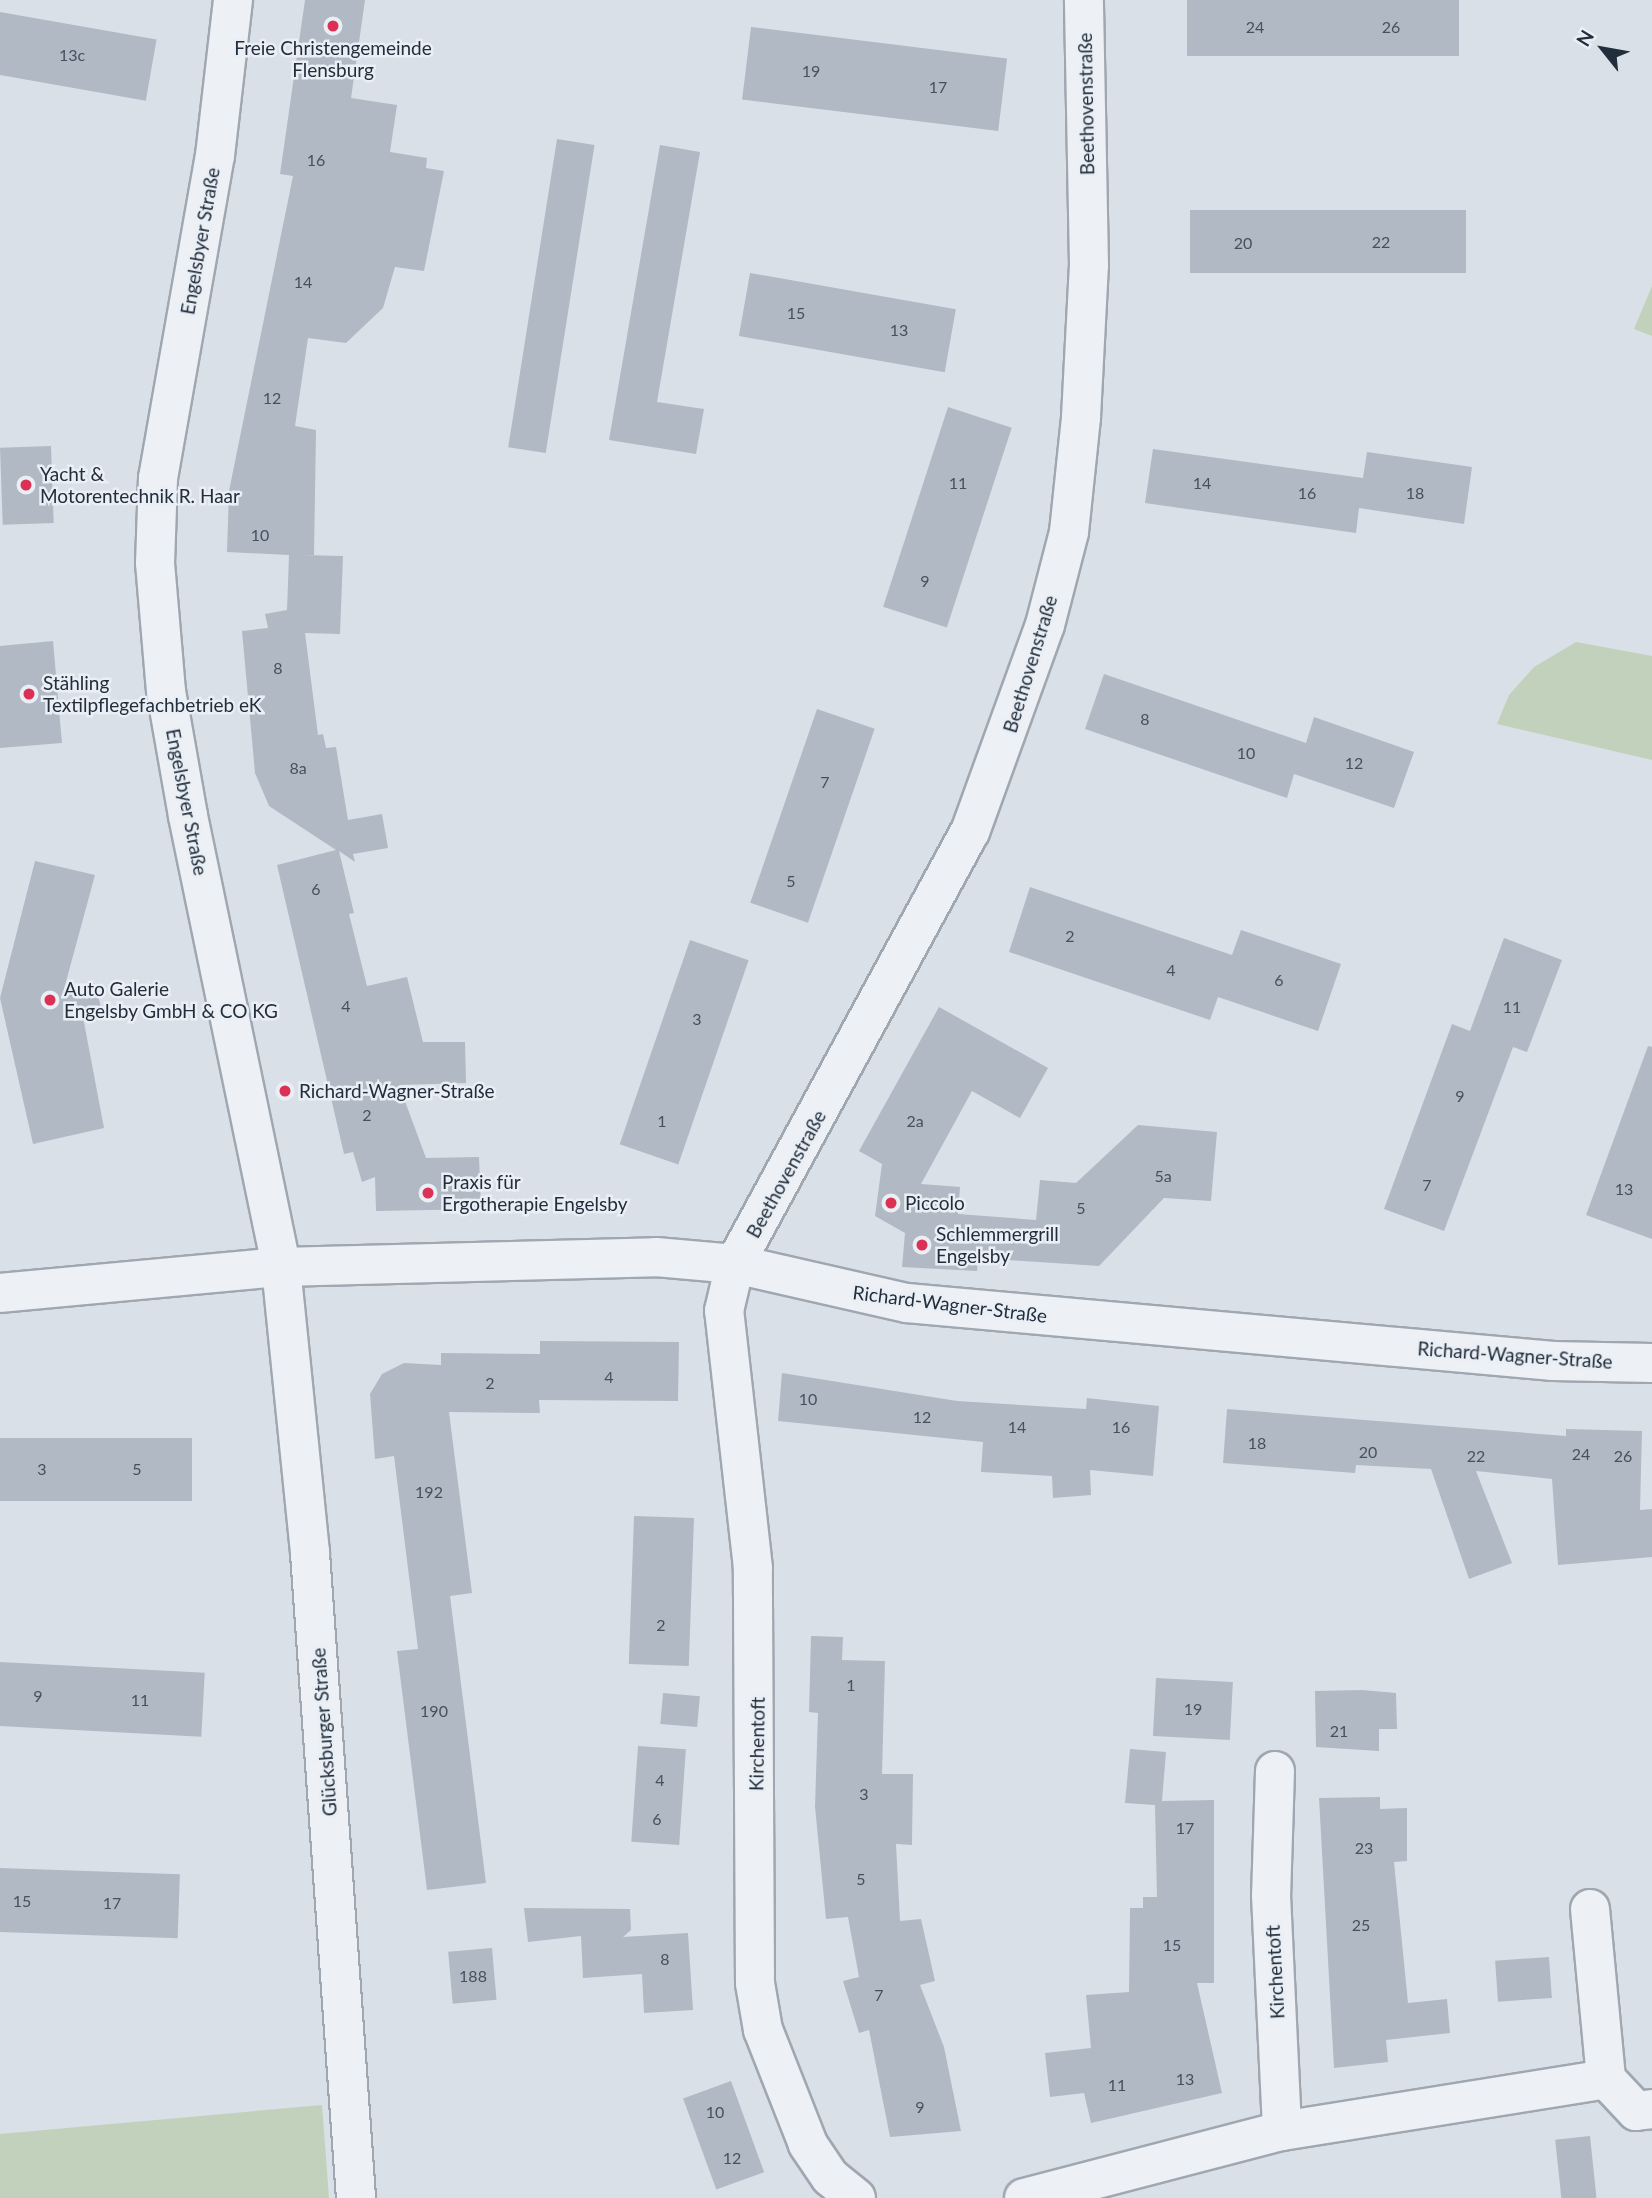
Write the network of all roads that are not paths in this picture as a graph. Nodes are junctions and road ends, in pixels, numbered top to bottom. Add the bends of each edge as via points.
1 (233, 0) edge
2 (1084, 0) edge
3 (735, 1264) junction
4 (281, 1267) junction
5 (0, 1293) edge
6 (1652, 1363) edge
7 (1275, 1772) dead end
8 (1590, 1909) dead end
9 (1606, 2079) junction
10 (1652, 2109) edge
11 (1282, 2132) junction
12 (356, 2198) edge
13 (856, 2198) edge
14 (1024, 2198) edge

1 - 4 street, Engelsbyer Straße via 215,155 158,478 155,564 166,691 188,816
2 - 3 street, Beethovenstraße via 1090,265 1082,417 1069,533 1045,625 970,832 908,958
3 - 4 street, Richard-Wagner-Straße via 656,1257
3 - 6 street, Richard-Wagner-Straße via 907,1303 1553,1361
3 - 13 street, Kirchentoft via 724,1311 753,1568 755,1983 767,2041 808,2144 830,2177
4 - 5 street, Richard-Wagner-Straße
4 - 12 street, Glücksburger Straße via 310,1553
7 - 11 street, Kirchentoft via 1271,1895
8 - 9 street
9 - 10 street via 1636,2111
9 - 11 street
11 - 14 street

